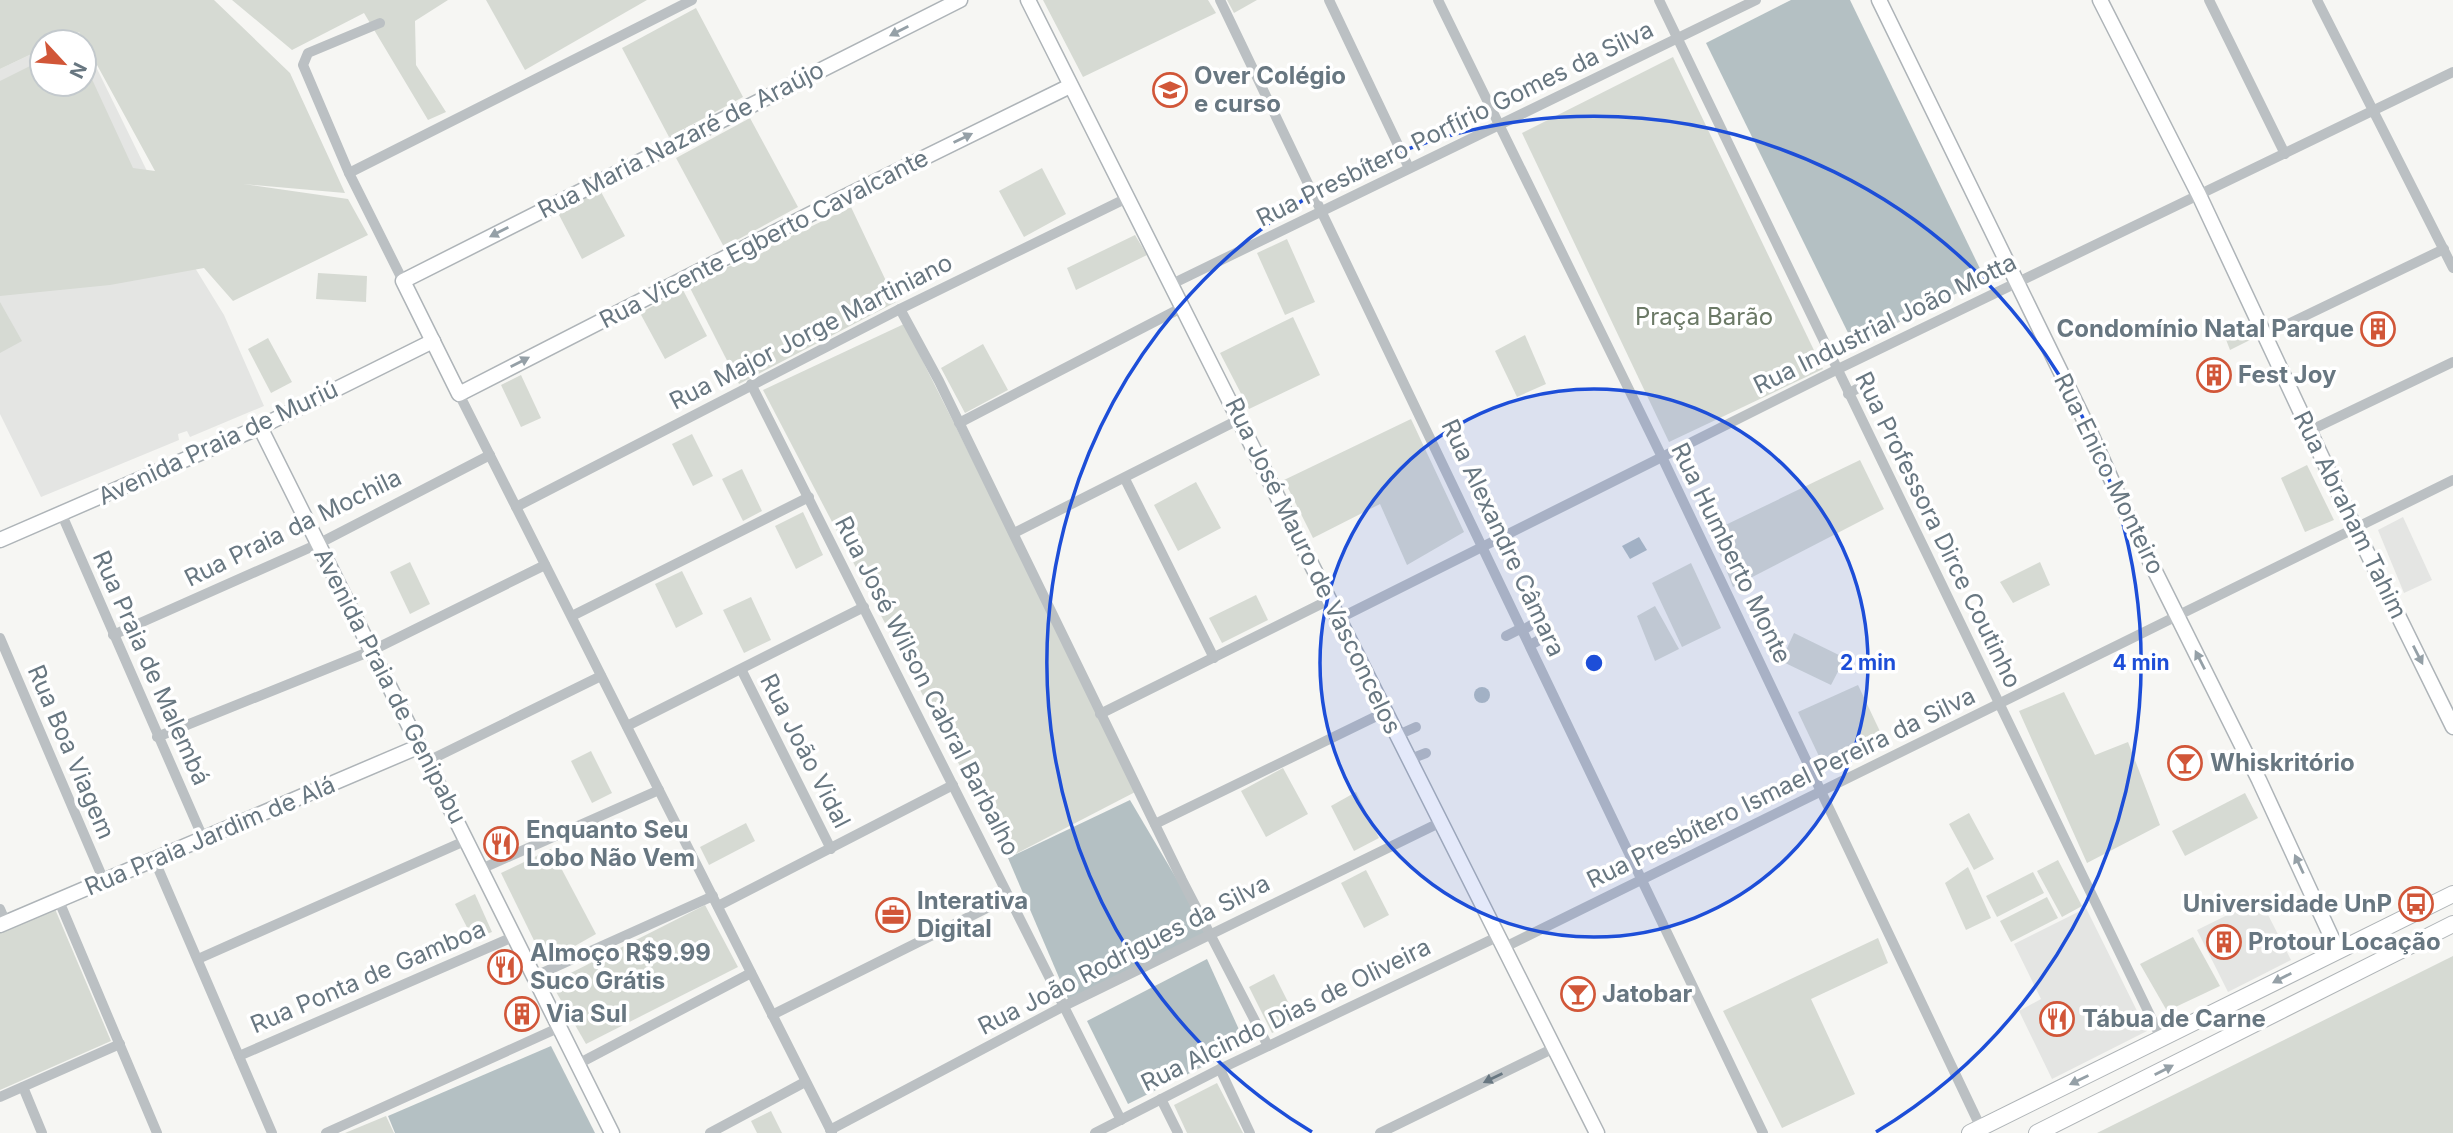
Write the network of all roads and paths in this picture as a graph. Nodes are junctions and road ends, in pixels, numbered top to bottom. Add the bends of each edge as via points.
1 (692, 0) edge
2 (960, 0) edge
3 (1028, 0) edge
4 (1220, 0) edge
5 (1329, 0) edge
6 (1438, 0) edge
7 (1660, 0) edge
8 (1756, 0) edge
9 (1879, 0) edge
10 (2100, 0) edge
11 (2209, 0) edge
12 (2317, 0) edge
13 (380, 23) dead end
14 (1678, 39) junction
15 (2453, 72) edge
16 (1070, 86) junction
17 (2372, 111) junction
18 (1499, 125) junction
19 (2285, 154) junction
20 (1409, 168) junction
21 (349, 173) junction
22 (2199, 195) junction
23 (1127, 198) junction
24 (1323, 212) junction
25 (2444, 249) junction
26 (2453, 268) edge
27 (403, 281) junction
28 (2017, 283) junction
29 (1172, 284) junction
30 (1183, 307) junction
31 (900, 309) junction
32 (2263, 335) junction
33 (433, 341) junction
34 (2453, 362) edge
35 (1836, 370) junction
36 (751, 384) junction
37 (1866, 384) dead end
38 (459, 394) junction
39 (1848, 394) junction
40 (1240, 419) junction
41 (959, 423) junction
42 (260, 427) junction
43 (2309, 431) junction
44 (490, 455) junction
45 (1662, 457) junction
46 (1125, 479) junction
47 (2453, 480) edge
48 (808, 497) junction
49 (516, 506) junction
50 (62, 515) junction
51 (2355, 528) junction
52 (1014, 533) junction
53 (0, 540) edge
54 (318, 544) junction
55 (1483, 546) junction
56 (545, 565) junction
57 (1329, 600) junction
58 (864, 607) junction
59 (572, 616) junction
60 (2179, 617) junction
61 (1338, 619) junction
62 (1540, 620) dead end
63 (1522, 629) junction
64 (113, 635) junction
65 (1506, 636) dead end
66 (1547, 636) dead end
67 (0, 638) edge
68 (1530, 645) junction
69 (371, 651) junction
70 (1214, 658) junction
71 (742, 671) junction
72 (601, 676) junction
73 (2000, 704) junction
74 (1385, 712) junction
75 (1100, 714) junction
76 (627, 726) junction
77 (1416, 727) dead end
78 (2453, 727) edge
79 (1396, 736) junction
80 (157, 737) junction
81 (419, 746) junction
82 (1426, 753) dead end
83 (1408, 760) junction
84 (428, 761) junction
85 (953, 785) junction
86 (659, 790) junction
87 (1822, 792) junction
88 (1439, 823) junction
89 (1155, 824) junction
90 (203, 838) junction
91 (467, 840) junction
92 (831, 849) junction
93 (154, 859) junction
94 (481, 870) junction
95 (104, 881) junction
96 (1639, 881) junction
97 (2453, 894) edge
98 (713, 896) junction
99 (1009, 897) junction
100 (59, 901) junction
101 (718, 906) junction
102 (2, 919) edge
103 (2404, 919) junction
104 (2453, 924) edge
105 (1212, 934) junction
106 (513, 937) junction
107 (1500, 942) junction
108 (2337, 949) junction
109 (198, 959) junction
110 (751, 973) junction
111 (533, 977) junction
112 (2342, 979) junction
113 (1064, 1006) junction
114 (772, 1015) junction
115 (558, 1028) junction
116 (2162, 1040) junction
117 (120, 1044) junction
118 (1268, 1046) junction
119 (1554, 1048) junction
120 (239, 1056) junction
121 (576, 1065) junction
122 (1220, 1069) junction
123 (805, 1082) junction
124 (23, 1087) junction
125 (0, 1097) edge
126 (1161, 1099) junction
127 (1121, 1120) junction
128 (1976, 1130) edge
129 (831, 1131) edge
130 (42, 1133) edge
131 (157, 1133) edge
132 (272, 1133) edge
133 (326, 1133) edge
134 (612, 1133) edge
135 (710, 1133) edge
136 (1095, 1133) edge
137 (1178, 1133) edge
138 (1250, 1133) edge
139 (1380, 1133) edge
140 (1597, 1133) edge
141 (1763, 1133) edge
142 (2037, 1133) edge

1 - 21 street
2 -> 27 main road, Rua Maria Nazaré de Araújo
3 - 16 main road, Rua José Mauro de Vasconcelos
4 - 24 street, Rua Alexandre Câmara
5 - 20 street
6 - 18 street, Rua Humberto Monte
7 - 14 street, Rua Professora Dirce Coutinho
8 - 14 street, Rua Presbítero Porfírio Gomes da Silva
9 - 28 main road, Rua Enico Monteiro
10 - 22 main road, Rua Abraham Tahim
11 - 19 street
12 - 17 street
13 - 21 street via 308,53 303,65
14 - 18 street, Rua Presbítero Porfírio Gomes da Silva
14 - 35 street, Rua Professora Dirce Coutinho
15 - 17 street, Rua Industrial João Motta
16 - 23 main road, Rua José Mauro de Vasconcelos
38 -> 16 main road, Rua Vicente Egberto Cavalcante
17 - 19 street, Rua Industrial João Motta
17 - 25 street
18 - 20 street, Rua Presbítero Porfírio Gomes da Silva
18 - 45 street, Rua Humberto Monte
19 - 22 street, Rua Industrial João Motta
20 - 24 street, Rua Presbítero Porfírio Gomes da Silva
21 - 27 street
22 - 28 street, Rua Industrial João Motta
22 - 32 main road, Rua Abraham Tahim
23 - 29 main road, Rua José Mauro de Vasconcelos
23 - 31 street, Rua Major Jorge Martiniano
24 - 29 street, Rua Presbítero Porfírio Gomes da Silva
24 - 55 street, Rua Alexandre Câmara
25 - 26 street
25 - 32 street
27 - 33 main road
28 - 35 street, Rua Industrial João Motta
28 - 60 main road, Rua Enico Monteiro
29 - 30 main road, Rua José Mauro de Vasconcelos
30 - 40 main road, Rua José Mauro de Vasconcelos
30 - 41 street
31 - 36 street, Rua Major Jorge Martiniano
31 - 41 street
32 - 43 main road, Rua Abraham Tahim
33 - 38 main road
33 - 42 main road, Avenida Praia de Muriú
34 - 43 street
35 - 39 street, Rua Professora Dirce Coutinho
35 - 45 street, Rua Industrial João Motta
36 - 48 street, Rua José Wilson Cabral Barbalho
36 - 49 street, Rua Major Jorge Martiniano
37 - 39 street
38 - 44 street
39 - 73 street, Rua Professora Dirce Coutinho
40 - 46 street
40 - 57 main road, Rua José Mauro de Vasconcelos
41 - 52 street
42 - 50 main road, Avenida Praia de Muriú
42 - 54 main road, Avenida Praia de Genipabu
43 - 51 main road, Rua Abraham Tahim
44 - 49 street
44 - 54 street, Rua Praia da Mochila
45 - 55 street, Rua Industrial João Motta
45 - 87 street, Rua Humberto Monte
46 - 52 street
46 - 70 street
47 - 51 street, Rua Presbítero Ismael Pereira da Silva
48 - 58 street, Rua José Wilson Cabral Barbalho
48 - 59 street
49 - 56 street
50 - 53 main road, Avenida Praia de Muriú
50 - 64 street, Rua Praia de Malembá
51 - 60 street, Rua Presbítero Ismael Pereira da Silva
51 -> 78 main road, Rua Abraham Tahim
52 - 75 street
54 - 64 street, Rua Praia da Mochila
54 - 69 main road, Avenida Praia de Genipabu
55 - 61 street, Rua Industrial João Motta
55 - 63 street, Rua Alexandre Câmara
56 - 59 street
56 - 69 street
57 - 61 main road, Rua José Mauro de Vasconcelos
57 - 70 street
58 - 71 street
58 - 85 street, Rua José Wilson Cabral Barbalho
59 - 72 street
60 - 73 street, Rua Presbítero Ismael Pereira da Silva
108 -> 60 main road, Rua Enico Monteiro
61 - 74 main road, Rua José Mauro de Vasconcelos
62 - 63 street
63 - 65 street
63 - 68 street, Rua Alexandre Câmara
64 - 80 street, Rua Praia de Malembá
66 - 68 street
67 - 95 street, Rua Boa Viagem
68 - 96 street, Rua Alexandre Câmara
69 - 80 street
69 - 81 main road, Avenida Praia de Genipabu
70 - 75 street
71 - 76 street
71 - 92 street, Rua João Vidal
72 - 76 street
72 - 84 street
73 - 87 street, Rua Presbítero Ismael Pereira da Silva
73 - 116 street, Rua Professora Dirce Coutinho
74 - 79 main road, Rua José Mauro de Vasconcelos
74 - 89 street
75 - 89 street
76 - 86 street
77 - 79 street
79 - 83 main road, Rua José Mauro de Vasconcelos
80 - 90 street, Rua Praia de Malembá
81 - 84 main road, Avenida Praia de Genipabu
81 - 90 main road, Rua Praia Jardim de Alá
82 - 83 street
83 - 88 main road, Rua José Mauro de Vasconcelos
84 - 91 main road, Avenida Praia de Genipabu
85 - 92 street
85 - 99 street, Rua José Wilson Cabral Barbalho
86 - 94 street
86 - 98 street
87 - 96 street, Rua Presbítero Ismael Pereira da Silva
87 - 128 street, Rua Humberto Monte
88 - 105 street, Rua João Rodrigues da Silva
88 - 107 main road, Rua José Mauro de Vasconcelos
89 - 105 street
90 - 93 main road, Rua Praia Jardim de Alá
91 - 94 main road, Avenida Praia de Genipabu
91 - 109 street
92 - 101 street
93 - 95 main road, Rua Praia Jardim de Alá
93 - 109 street
94 - 106 main road, Avenida Praia de Genipabu
95 - 100 main road, Rua Praia Jardim de Alá
96 - 107 street, Rua Presbítero Ismael Pereira da Silva
96 - 141 street, Rua Alexandre Câmara
97 - 103 main road
98 - 101 street
98 - 111 street
99 - 113 street, Rua José Wilson Cabral Barbalho
99 - 114 street
100 - 102 main road, Rua Praia Jardim de Alá
100 - 117 street
101 - 110 street
103 - 108 main road
103 - 112 main road via 2409,930 2405,936 2352,967
104 - 112 main road
105 - 113 street, Rua João Rodrigues da Silva
105 - 118 street
106 - 111 main road, Avenida Praia de Genipabu
106 - 120 street, Rua Ponta de Gamboa
107 - 118 street, Rua Alcindo Dias de Oliveira
107 - 119 main road, Rua José Mauro de Vasconcelos
108 -> 116 main road
109 - 120 street
110 - 114 street
110 - 121 street
111 - 115 main road, Avenida Praia de Genipabu
142 -> 112 main road
113 - 127 street, Rua José Wilson Cabral Barbalho
113 - 129 street, Rua João Rodrigues da Silva
114 - 123 street
115 - 121 main road, Avenida Praia de Genipabu
115 - 133 street
116 -> 128 main road
117 - 124 street
117 - 131 street
118 - 122 street, Rua Alcindo Dias de Oliveira
119 -> 139 street
119 - 140 main road, Rua José Mauro de Vasconcelos
120 - 132 street
121 - 134 main road, Avenida Praia de Genipabu
122 - 126 street, Rua Alcindo Dias de Oliveira
122 - 138 street
123 - 129 street
123 - 135 street
124 - 125 street
124 - 130 street
126 - 127 street, Rua Alcindo Dias de Oliveira
126 - 137 street
127 - 136 street, Rua Alcindo Dias de Oliveira

